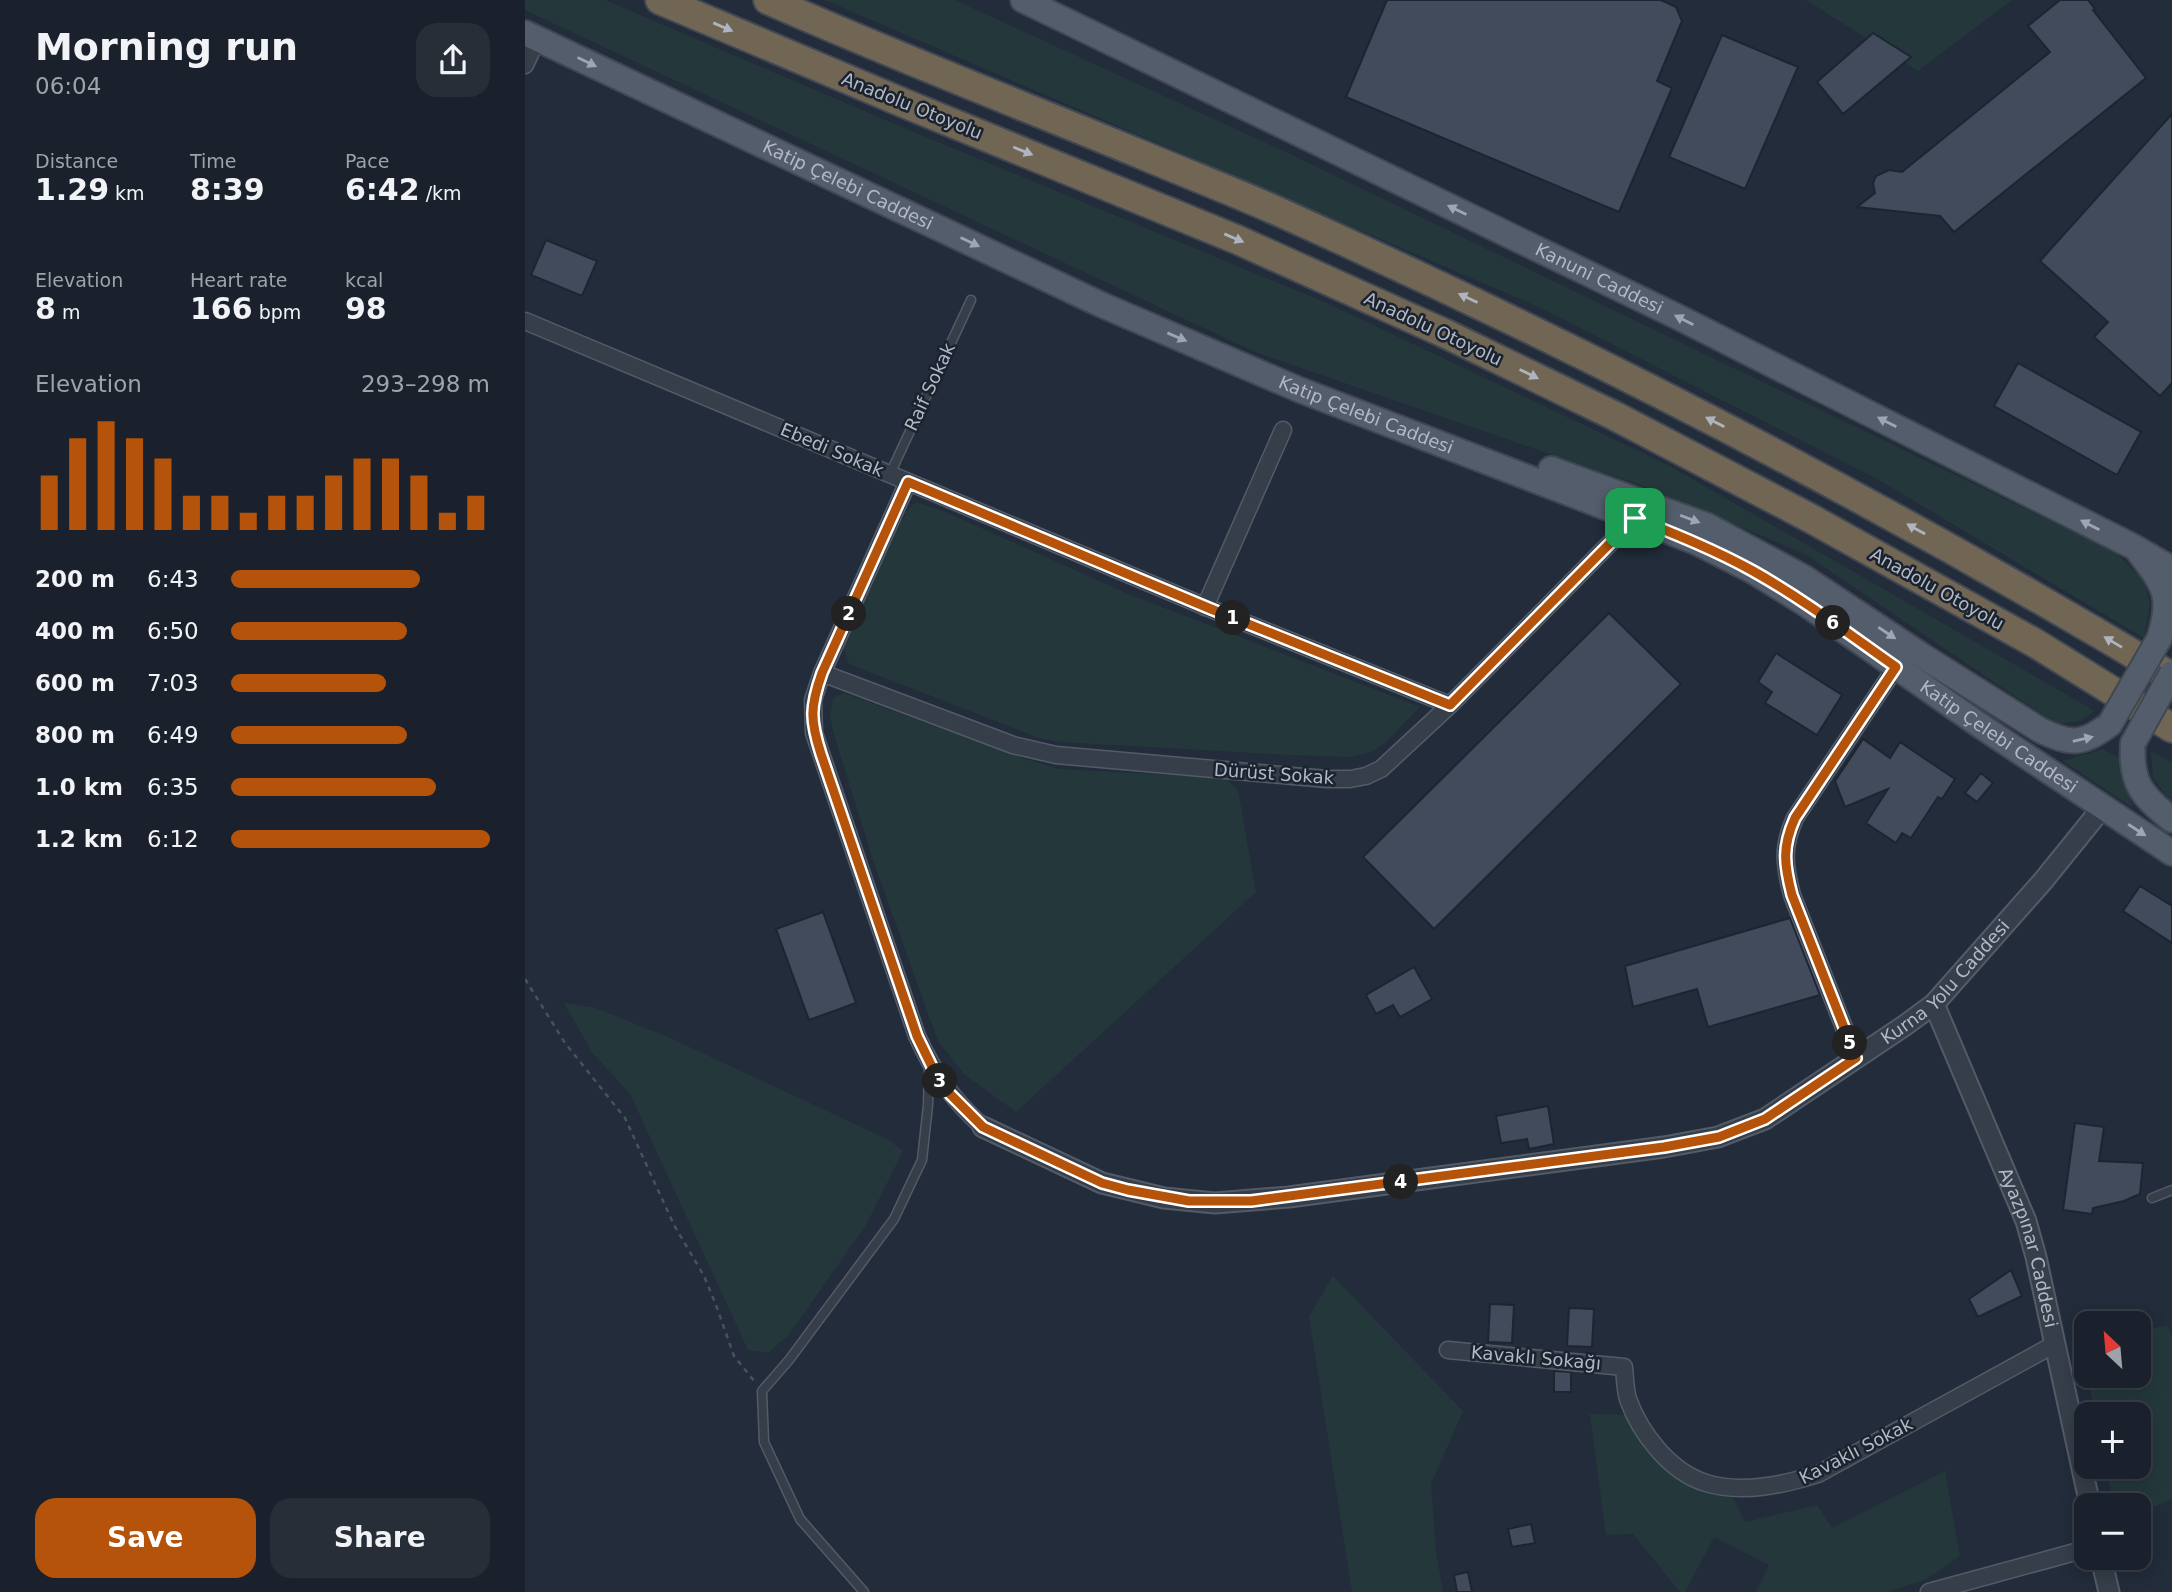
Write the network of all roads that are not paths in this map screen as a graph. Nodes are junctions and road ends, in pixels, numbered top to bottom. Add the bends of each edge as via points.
1 (660, 0) edge
2 (768, 0) edge
3 (1023, 0) edge
4 (531, 36) edge
5 (525, 65) edge
6 (971, 300) dead end
7 (525, 321) edge
8 (1300, 390) junction
9 (1283, 430) dead end
10 (890, 474) junction
11 (908, 482) junction
12 (1635, 518) junction
13 (2132, 546) junction
14 (2172, 569) edge
15 (1205, 607) junction
16 (1896, 667) junction
17 (822, 673) junction
18 (2172, 675) edge
19 (1450, 705) junction
20 (2172, 728) edge
21 (2102, 808) junction
22 (2172, 820) edge
23 (2172, 853) edge
24 (1934, 1004) junction
25 (1856, 1058) junction
26 (929, 1063) junction
27 (983, 1127) joint
28 (2172, 1190) edge
29 (2152, 1198) dead end
30 (2055, 1344) junction
31 (1448, 1350) dead end
32 (1624, 1367) joint
33 (2087, 1493) edge
34 (2074, 1552) edge
35 (2104, 1570) edge
36 (864, 1592) edge
37 (1929, 1592) edge
38 (2109, 1592) edge

1 -> 20 highway, Anadolu Otoyolu via 1238,240 1444,332 1810,518 2035,643
18 -> 2 highway via 1852,493 1468,298 1270,208
13 -> 3 main road, Kanuni Caddesi via 1666,311
4 - 5 street
4 -> 8 main road, Katip Çelebi Caddesi via 1033,273
6 - 10 lane, Raif Sokak
7 - 10 street, Ebedi Sokak
8 - 12 main road, Katip Çelebi Caddesi
8 -> 13 main road, bridge via 1583,479 1708,526 1804,577 2058,739 2074,742 2094,737 2110,724 2159,639 2168,604 2154,571
9 - 15 street
10 - 11 street, Ebedi Sokak
11 - 15 street, Ebedi Sokak
11 - 17 street
12 - 16 main road, Katip Çelebi Caddesi via 1753,571
12 - 19 street, Dürüst Sokak
13 - 14 main road, Kanuni Caddesi
15 - 19 street, Ebedi Sokak
16 - 21 main road, Katip Çelebi Caddesi
16 - 25 street via 1795,818 1785,845 1792,895
17 - 19 street, Dürüst Sokak via 1041,752 1327,779 1358,778 1381,769
17 - 26 street via 813,701 814,733
18 - 22 main road, bridge via 2133,743 2131,764 2142,793
21 -> 23 main road, Katip Çelebi Caddesi
21 - 24 street, Kurna Yolu Caddesi
24 - 25 street, Kurna Yolu Caddesi
24 - 30 street, Ayazpınar Caddesi via 2026,1221
25 - 27 street, Kurna Yolu Caddesi via 1765,1119 1719,1137 1251,1201 1189,1201 1102,1183
26 - 27 street via 950,1094
26 - 36 lane via 922,1160 894,1219 762,1391 764,1442 800,1519
28 - 29 lane
30 - 32 street, Kavaklı Sokak via 1818,1474 1763,1487 1708,1484 1692,1478 1657,1449 1627,1396
30 - 33 street, Ayazpınar Caddesi
31 - 32 street, Kavaklı Sokağı
34 - 37 street
35 - 38 street

